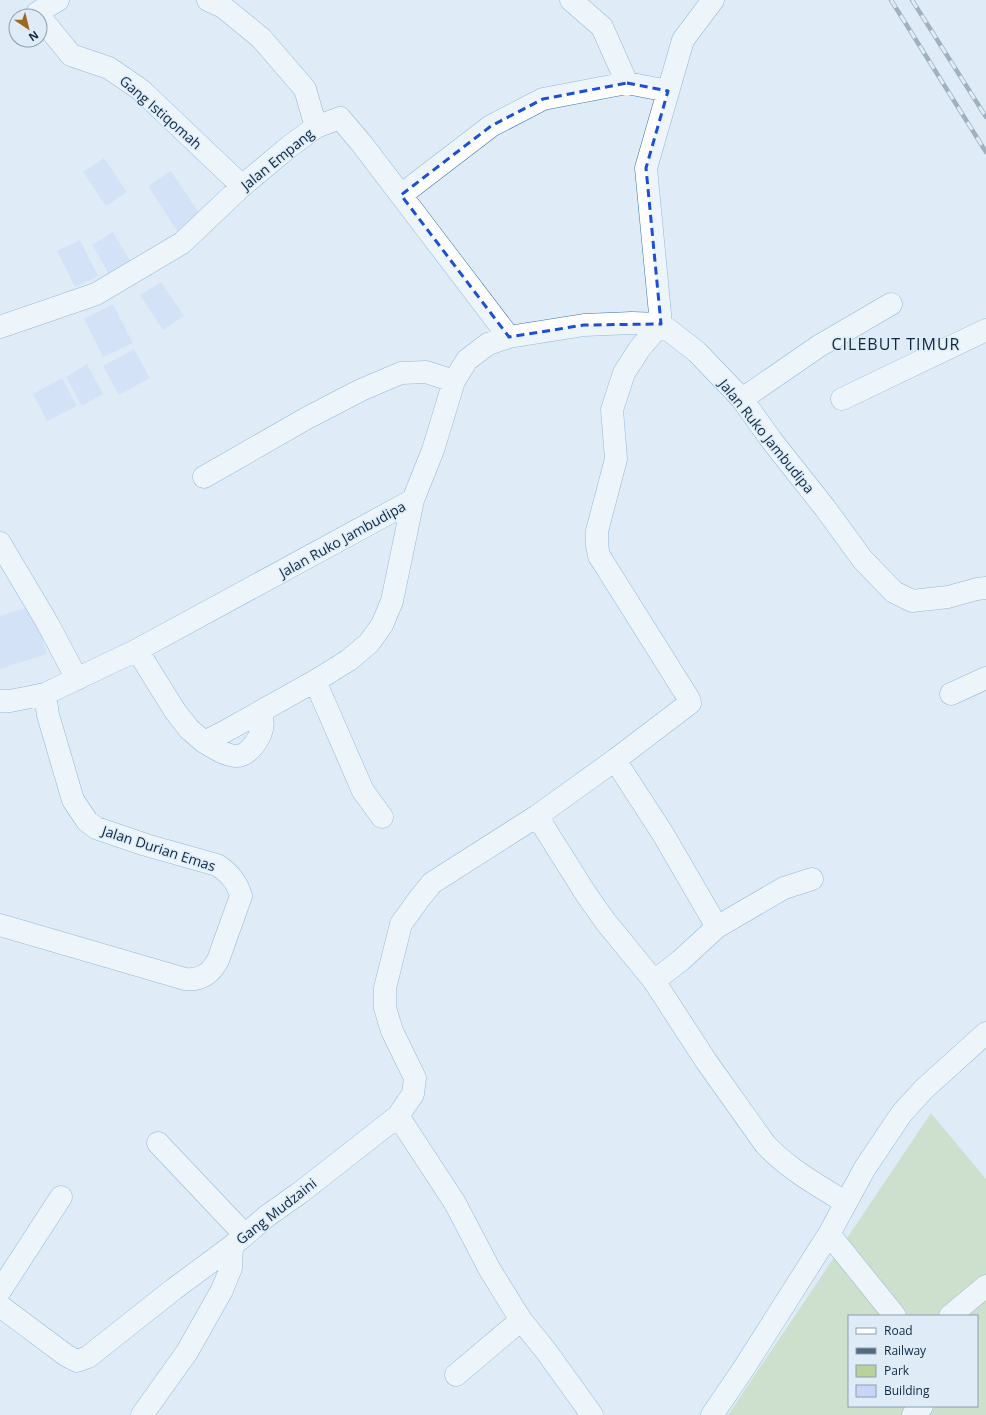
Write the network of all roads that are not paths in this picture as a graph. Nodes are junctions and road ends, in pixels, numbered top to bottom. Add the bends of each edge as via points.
1 (58, 0) edge
2 (208, 0) edge
3 (571, 0) edge
4 (713, 0) edge
5 (43, 8) edge
6 (48, 27) edge
7 (627, 83) junction
8 (668, 91) junction
9 (316, 127) junction
10 (242, 186) junction
11 (401, 195) junction
12 (891, 304) dead end
13 (662, 324) junction
14 (0, 327) edge
15 (986, 330) edge
16 (509, 337) junction
17 (454, 381) junction
18 (742, 399) junction
19 (842, 399) dead end
20 (204, 477) dead end
21 (413, 500) junction
22 (0, 542) edge
23 (986, 588) edge
24 (137, 650) junction
25 (986, 678) edge
26 (77, 679) junction
27 (315, 681) junction
28 (45, 694) junction
29 (951, 694) dead end
30 (0, 701) edge
31 (261, 711) junction
32 (204, 742) junction
33 (615, 760) junction
34 (382, 816) dead end
35 (537, 816) junction
36 (812, 879) dead end
37 (0, 925) edge
38 (717, 926) junction
39 (654, 981) junction
40 (986, 1033) edge
41 (398, 1116) junction
42 (158, 1143) dead end
43 (61, 1197) dead end
44 (845, 1202) junction
45 (828, 1234) junction
46 (238, 1240) junction
47 (986, 1286) edge
48 (0, 1291) edge
49 (0, 1306) edge
50 (894, 1315) edge
51 (951, 1315) edge
52 (521, 1320) junction
53 (456, 1375) dead end
54 (921, 1407) edge
55 (142, 1415) edge
56 (592, 1415) edge
57 (712, 1415) edge
58 (913, 1415) edge

1 - 5 street
2 - 9 street via 223,7 261,38 305,89
3 - 7 street via 602,27
4 - 8 street via 683,40
6 - 10 street, Gang Istiqomah via 71,55 109,68 140,90
7 - 8 street
7 - 11 street via 543,99 491,126
8 - 13 street via 646,168
9 - 10 street, Jalan Empang
9 - 11 street, Jalan Empang via 340,118
10 - 14 street, Jalan Empang via 182,243 96,294
11 - 16 street, Jalan Empang
12 - 18 street via 818,346
13 - 16 street, Jalan Ruko Jambudipa via 584,325
13 - 18 street, Jalan Ruko Jambudipa via 697,352
13 - 33 street, Gang Mudzaini via 640,348 624,373 612,410 616,459 597,531 597,545 603,562 690,703
15 - 19 street
16 - 17 street, Jalan Ruko Jambudipa via 488,344 467,360
17 - 20 street via 426,372 401,373 307,418
17 - 21 street, Jalan Ruko Jambudipa via 433,450
18 - 23 street, Jalan Ruko Jambudipa via 863,560 894,592 912,601 948,597
21 - 24 street, Jalan Ruko Jambudipa
21 - 27 street via 392,601 382,625 369,643 349,660
22 - 26 street
24 - 26 street, Jalan Ruko Jambudipa
24 - 32 street via 175,711 189,729
25 - 29 street
26 - 28 street, Jalan Ruko Jambudipa
27 - 31 street
27 - 34 street via 363,791
28 - 30 street, Jalan Ruko Jambudipa
28 - 37 street, Jalan Durian Emas via 48,716 73,800 87,821 96,828 146,845 217,865 232,877 241,896 213,969 194,980
31 - 32 street
31 - 32 street via 263,728 247,752 236,756 223,753
33 - 35 street, Gang Mudzaini
33 - 38 street via 663,834
35 - 39 street via 605,921
35 - 41 street, Gang Mudzaini via 432,883 402,924 385,988 385,1008 392,1031 415,1078 413,1094
36 - 38 street via 784,888
38 - 39 street via 680,962
39 - 44 street via 706,1061 765,1144 810,1181
40 - 44 street via 924,1089 902,1113 864,1168
41 - 46 street, Gang Mudzaini
41 - 52 street via 455,1203 490,1270
42 - 46 street
43 - 48 street
44 - 45 street
45 - 50 street
45 - 57 street
46 - 49 street via 88,1357 76,1362
46 - 55 street, Gang Mudzaini via 222,1290 188,1352
47 - 51 street
52 - 53 street
52 - 56 street
54 - 58 street

